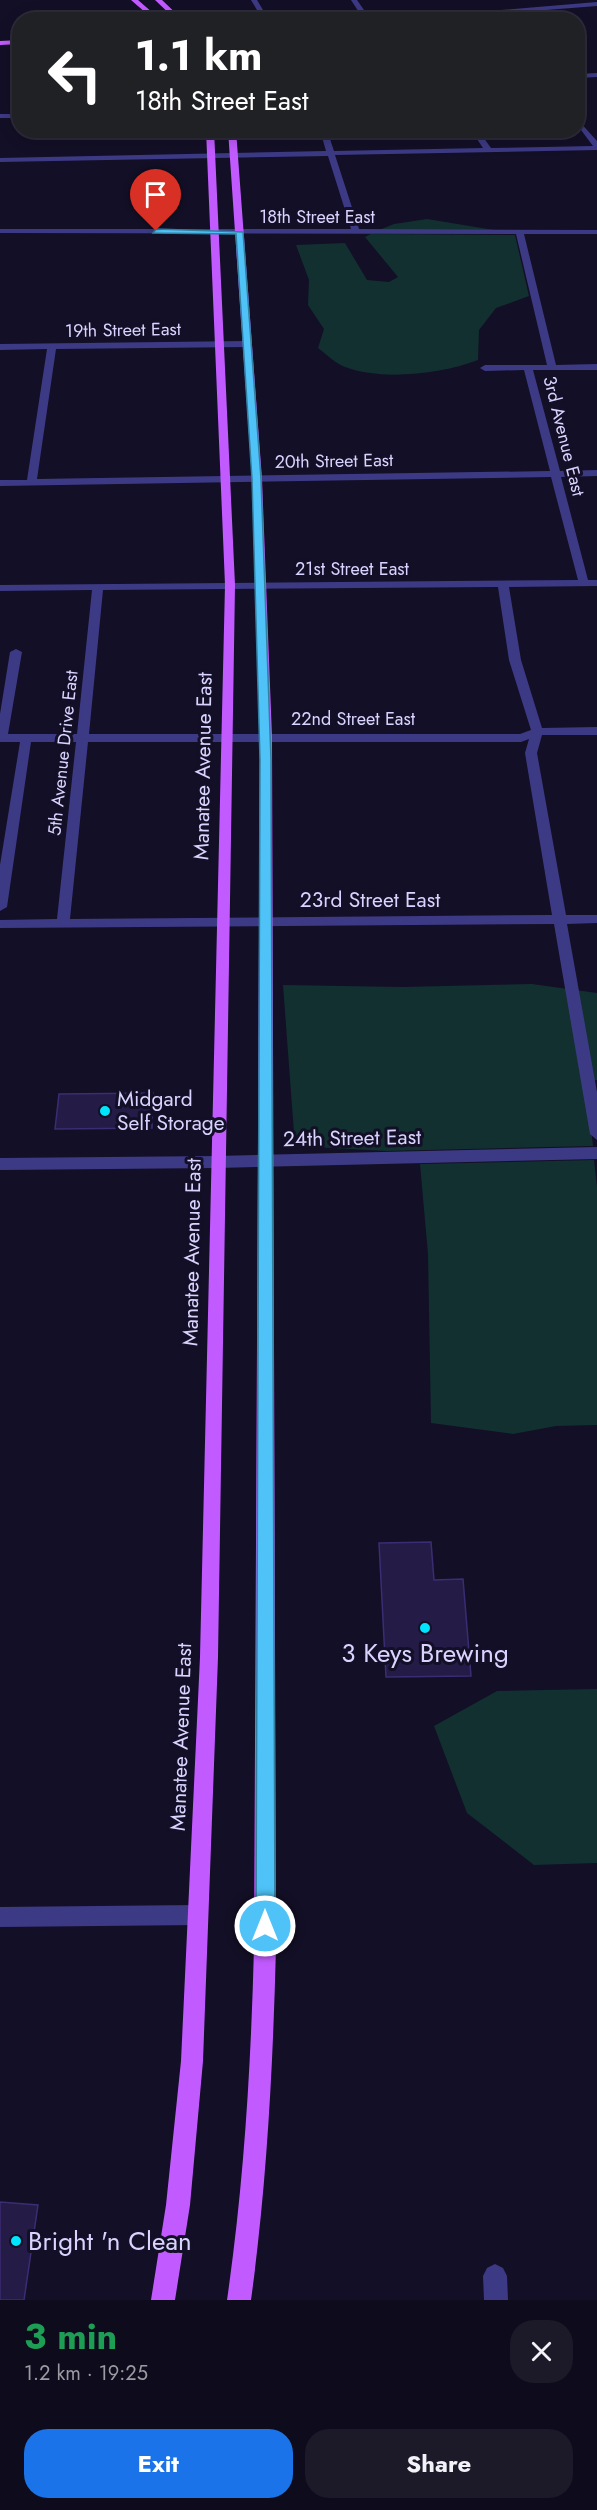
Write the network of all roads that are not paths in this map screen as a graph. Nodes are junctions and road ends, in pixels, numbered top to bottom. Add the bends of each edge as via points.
1 (134, 0) edge
2 (158, 0) edge
3 (594, 3) edge
4 (475, 10) joint
5 (148, 12) edge
6 (171, 12) edge
7 (457, 12) edge
8 (585, 131) edge
9 (210, 138) edge
10 (232, 138) edge
11 (325, 138) edge
12 (480, 138) edge
13 (597, 147) edge
14 (489, 151) junction
15 (330, 154) junction
16 (233, 156) junction
17 (211, 157) junction
18 (0, 160) edge
19 (0, 231) edge
20 (216, 231) junction
21 (239, 232) junction
22 (356, 232) junction
23 (597, 232) edge
24 (520, 233) junction
25 (247, 344) junction
26 (220, 345) junction
27 (0, 347) edge
28 (52, 347) junction
29 (597, 367) edge
30 (485, 368) dead end
31 (528, 368) junction
32 (552, 368) junction
33 (597, 473) edge
34 (555, 474) junction
35 (227, 479) junction
36 (257, 479) junction
37 (32, 482) junction
38 (0, 483) edge
39 (503, 584) junction
40 (584, 584) junction
41 (597, 584) edge
42 (230, 585) junction
43 (262, 586) junction
44 (98, 587) junction
45 (0, 588) edge
46 (16, 652) dead end
47 (597, 731) edge
48 (537, 732) junction
49 (228, 736) junction
50 (266, 737) junction
51 (1, 738) edge
52 (26, 738) junction
53 (83, 738) junction
54 (0, 907) edge
55 (559, 919) junction
56 (597, 919) edge
57 (225, 921) junction
58 (266, 922) junction
59 (63, 923) junction
60 (0, 924) edge
61 (597, 1134) edge
62 (597, 1153) edge
63 (263, 1161) junction
64 (217, 1162) junction
65 (0, 1164) edge
66 (198, 1915) junction
67 (0, 1917) edge
68 (163, 2300) edge
69 (239, 2300) edge

1 - 5 main road
2 - 6 main road
3 - 4 street
4 - 7 street
8 - 13 street
9 - 17 main road, Manatee Avenue East
10 - 16 main road
11 - 15 street
12 - 14 street
13 - 14 street
14 - 15 street
15 - 16 street
15 - 22 street
16 - 17 street
16 - 21 main road
17 - 18 street
17 - 20 main road, Manatee Avenue East
19 - 20 street, 18th Street East
20 - 21 street, 18th Street East
20 - 26 main road, Manatee Avenue East
21 - 22 street, 18th Street East
21 - 25 main road
22 - 24 street, 18th Street East
23 - 24 street, 18th Street East
24 - 32 street, 3rd Avenue East
25 - 26 street, 19th Street East
25 - 36 main road
26 - 28 street, 19th Street East
26 - 35 main road, Manatee Avenue East
27 - 28 street, 19th Street East
28 - 37 street
29 - 32 street
30 - 31 street
31 - 32 street
31 - 34 street, 3rd Avenue East
33 - 34 street, 20th Street East
34 - 36 street, 20th Street East
34 - 40 street, 3rd Avenue East
35 - 36 street, 20th Street East
35 - 37 street, 20th Street East
35 - 42 main road, Manatee Avenue East
36 - 43 main road
37 - 38 street, 20th Street East
39 - 40 street, 21st Street East
39 - 43 street, 21st Street East
39 - 48 street via 515,660
40 - 41 street, 21st Street East
42 - 43 street, 21st Street East
42 - 44 street, 21st Street East
42 - 49 main road, Manatee Avenue East
43 - 50 main road
44 - 45 street, 21st Street East
44 - 53 street, 5th Avenue Drive East
46 - 51 street
47 - 48 street, 22nd Street East
48 - 50 street, 22nd Street East via 521,738
48 - 55 street via 531,753
49 - 50 street, 22nd Street East
49 - 53 street, 22nd Street East
49 - 57 main road, Manatee Avenue East
50 - 58 main road
51 - 52 street, 22nd Street East
52 - 53 street, 22nd Street East
52 - 54 street
53 - 59 street, 5th Avenue Drive East
55 - 56 street, 23rd Street East
55 - 58 street, 23rd Street East
55 - 61 street
57 - 58 street, 23rd Street East
57 - 59 street, 23rd Street East
57 - 64 main road, Manatee Avenue East
58 - 63 main road
59 - 60 street, 23rd Street East
62 - 63 street, 24th Street East
63 - 64 street, 24th Street East
63 - 69 main road via 265,1947 261,2089
64 - 65 street, 24th Street East
64 - 66 main road, Manatee Avenue East via 209,1657
66 - 67 street
66 - 68 main road, Manatee Avenue East via 187,2125

